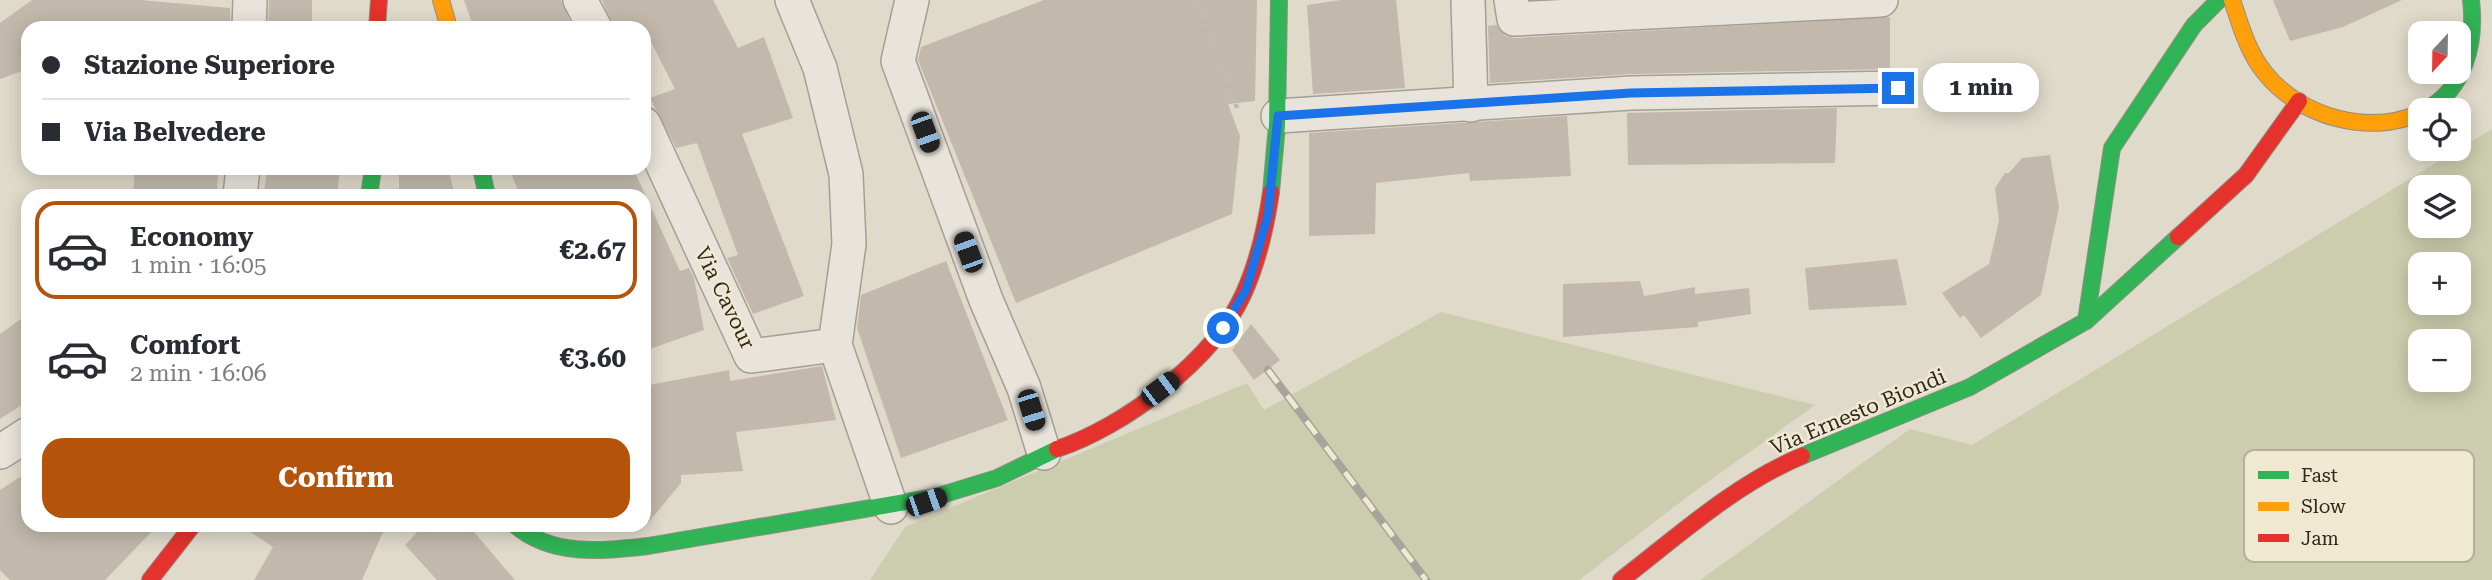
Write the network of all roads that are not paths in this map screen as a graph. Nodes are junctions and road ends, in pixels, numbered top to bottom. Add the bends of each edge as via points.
1 (250, 0) edge
2 (379, 0) edge
3 (441, 0) edge
4 (580, 0) edge
5 (792, 0) edge
6 (912, 0) edge
7 (1281, 0) edge
8 (1468, 0) edge
9 (1511, 0) edge
10 (1881, 0) edge
11 (2219, 0) edge
12 (2232, 0) edge
13 (2471, 0) edge
14 (249, 21) edge
15 (378, 21) edge
16 (447, 21) edge
17 (591, 21) edge
18 (1898, 88) dead end
19 (2445, 98) edge
20 (2300, 102) junction
21 (1471, 105) junction
22 (1278, 116) junction
23 (2408, 117) edge
24 (651, 139) edge
25 (2086, 321) junction
26 (835, 345) junction
27 (21, 438) edge
28 (0, 452) edge
29 (1044, 453) junction
30 (891, 506) junction
31 (188, 532) edge
32 (522, 532) edge
33 (150, 580) edge
34 (1621, 580) edge

1 - 14 street
2 - 15 main road
3 - 16 main road
4 - 17 street
5 - 26 street via 820,68 846,174 849,243
6 - 29 street via 898,61 986,300 1024,388
7 - 22 main road
8 - 21 street
9 - 10 street via 1514,19
11 - 25 main road via 2194,25 2112,148
12 - 20 main road via 2265,73
13 - 19 main road via 2472,41
18 - 21 street via 1704,90
20 - 23 main road via 2314,112 2380,126
20 - 25 main road, Via Ernesto Biondi via 2246,175
21 - 22 street
22 - 29 main road via 1268,215 1246,290 1223,328 1178,375 1124,416 1077,442
24 - 26 street, Via Cavour via 751,356
25 - 34 main road, Via Ernesto Biondi via 1970,387 1783,464 1719,504
26 - 30 street
27 - 28 street
29 - 30 main road via 999,477 926,502
30 - 32 main road via 641,545 585,549 551,546
31 - 33 main road

